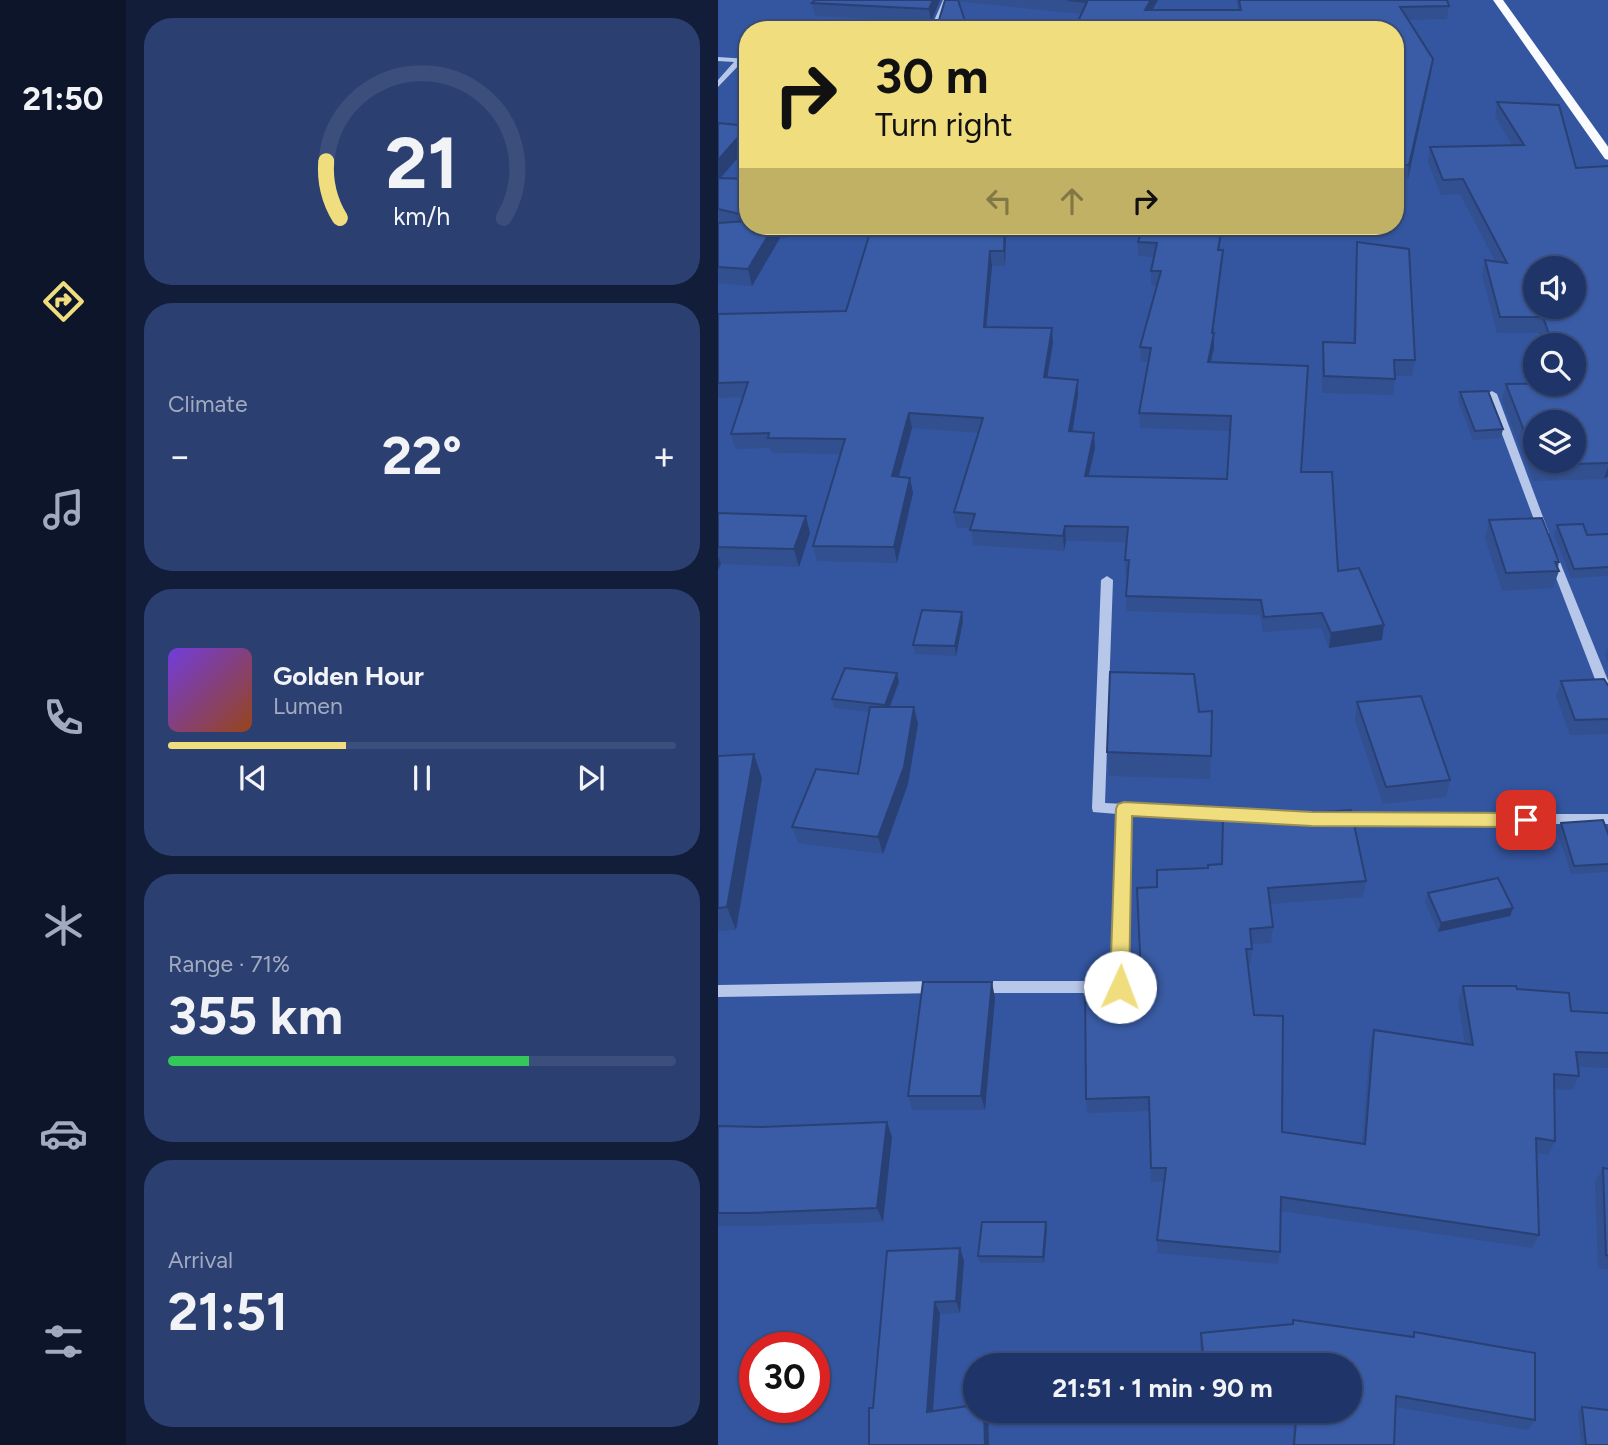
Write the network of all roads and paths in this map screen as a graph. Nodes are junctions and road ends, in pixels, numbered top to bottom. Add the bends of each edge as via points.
1 (946, 0) edge
2 (1498, 0) edge
3 (937, 21) edge
4 (718, 59) edge
5 (738, 61) joint
6 (718, 85) edge
7 (1609, 157) edge
8 (1492, 394) edge
9 (1107, 580) dead end
10 (1609, 700) edge
11 (1124, 809) junction
12 (1286, 817) edge
13 (1326, 819) edge
14 (1609, 819) edge
15 (718, 991) edge

1 - 3 street
2 - 7 main road
4 - 5 street
5 - 6 street
8 - 10 street
9 - 11 street via 1098,808
11 - 12 street
11 - 15 street via 1120,987
13 - 14 street

